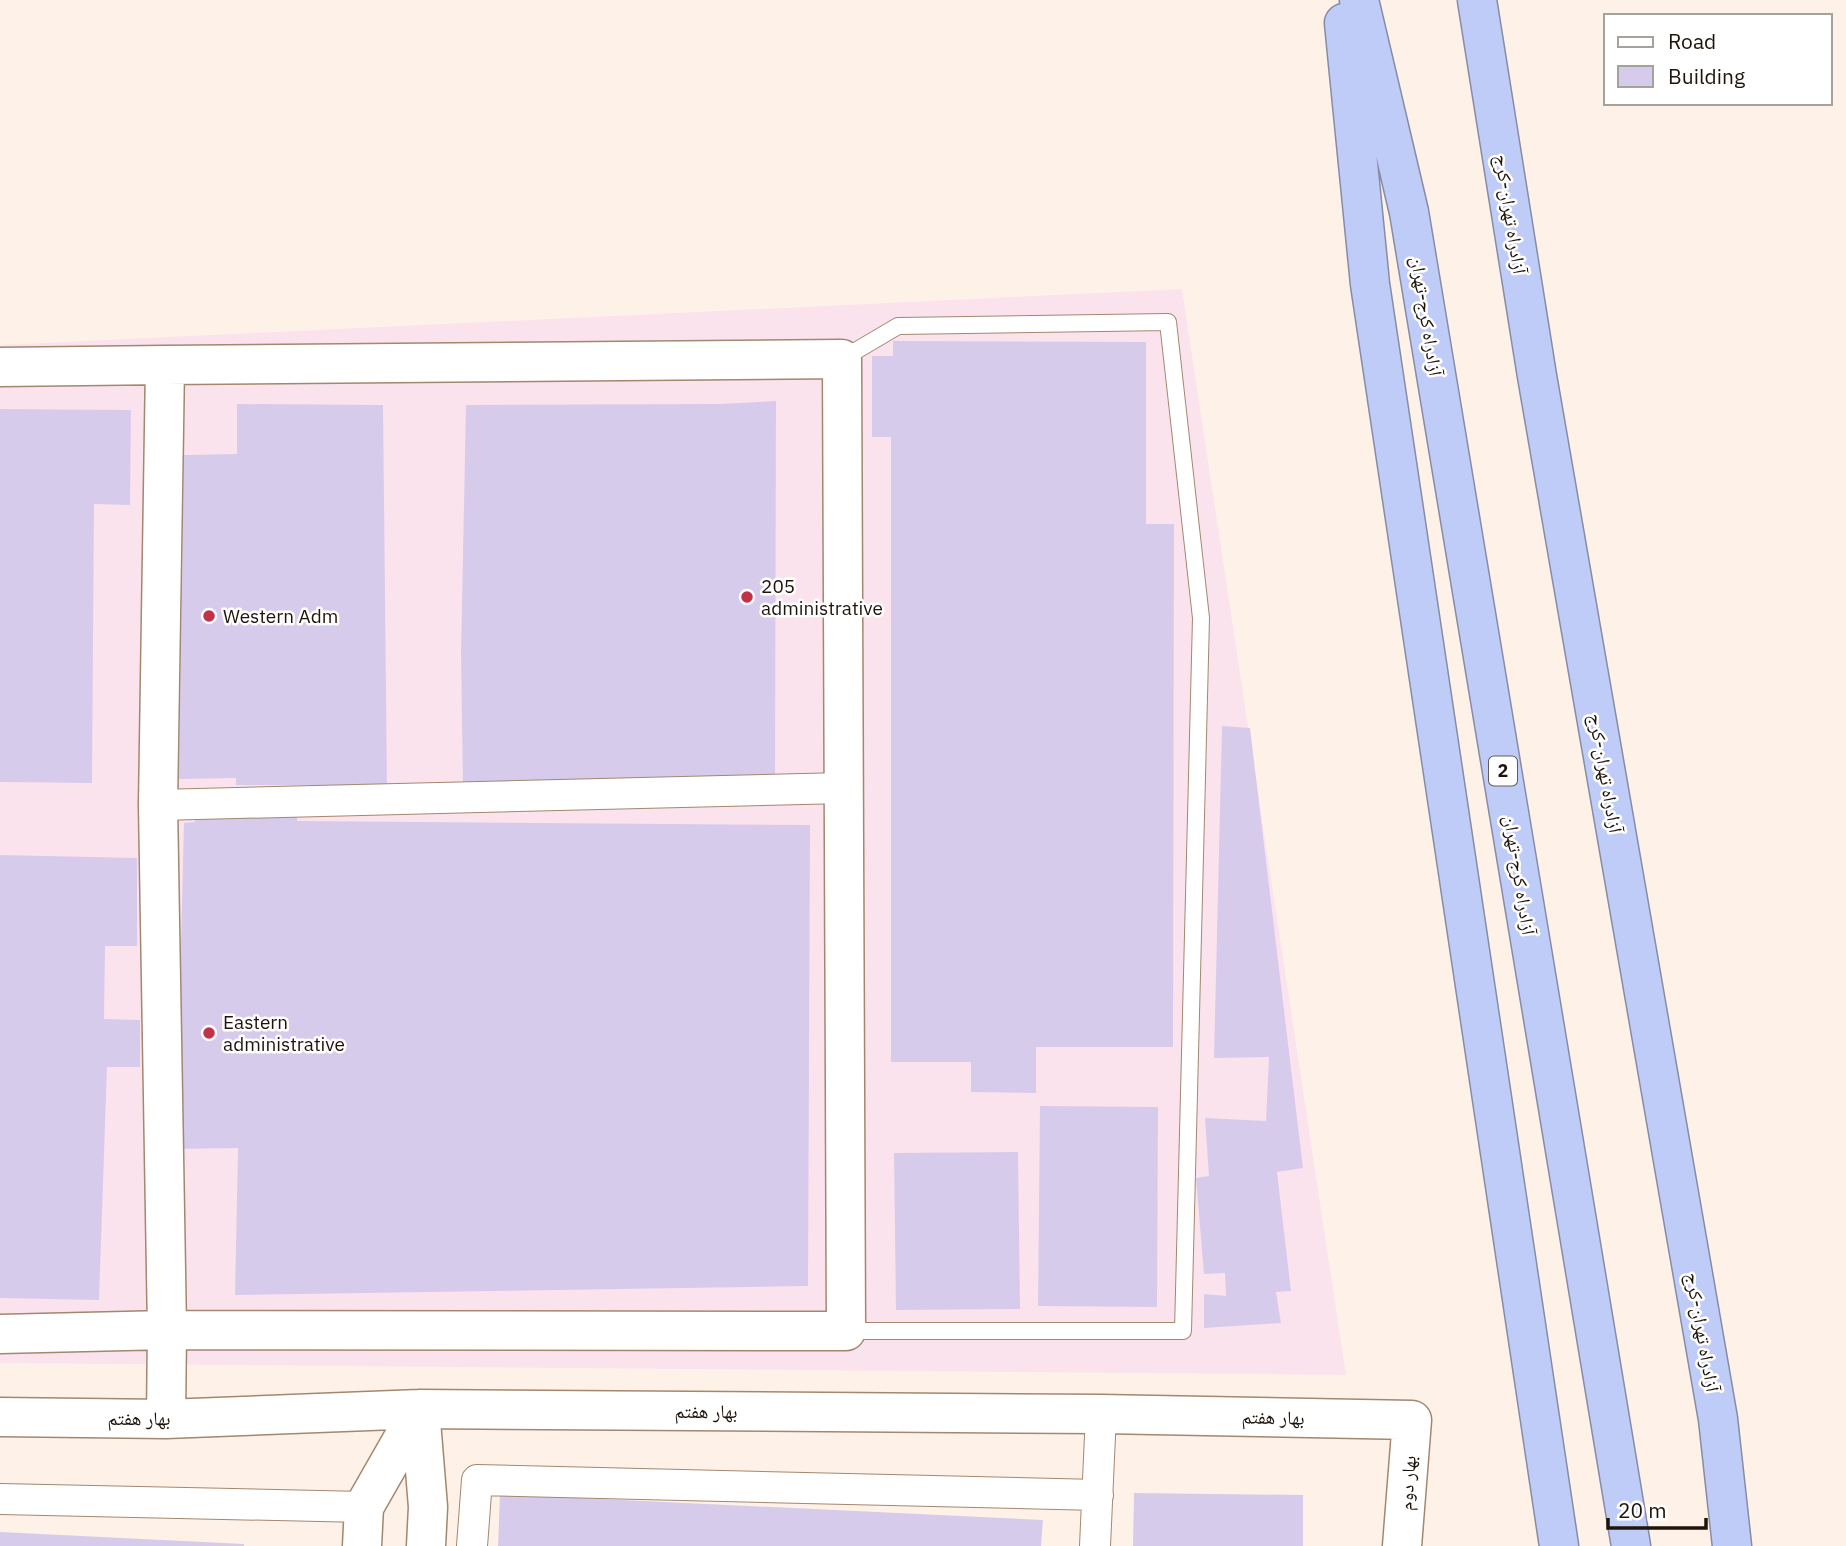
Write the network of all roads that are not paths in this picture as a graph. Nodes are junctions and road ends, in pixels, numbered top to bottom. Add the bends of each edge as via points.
1 (1342, 0) edge
2 (1359, 0) edge
3 (1477, 0) edge
4 (842, 359) junction
5 (165, 365) junction
6 (0, 367) edge
7 (844, 788) junction
8 (158, 805) junction
9 (167, 1330) junction
10 (846, 1331) junction
11 (0, 1334) edge
12 (420, 1409) junction
13 (1101, 1414) junction
14 (0, 1417) edge
15 (166, 1419) junction
16 (1718, 1419) junction
17 (1412, 1420) joint
18 (1098, 1495) junction
19 (0, 1499) edge
20 (363, 1507) junction
21 (362, 1546) edge
22 (426, 1546) edge
23 (472, 1546) edge
24 (1096, 1546) edge
25 (1402, 1546) edge
26 (1559, 1546) edge
27 (1631, 1546) edge
28 (1732, 1546) edge
29 (1750, 1546) edge

1 - 26 highway via 1370,284
2 - 27 highway, آزادراه کرج-تهران / 2 via 1409,212
3 - 16 highway, آزادراه تهران-کرج via 1537,376
4 - 5 street
4 - 7 street
4 - 10 lane via 898,326 1168,322 1201,618 1183,1331
5 - 6 street
5 - 8 street
7 - 8 street
7 - 10 street
8 - 9 street
9 - 10 street
9 - 11 street
9 - 15 street
12 - 13 street, بهار هفتم
12 - 15 street, بهار هفتم
12 - 20 street
12 - 22 street via 428,1507
13 - 17 street, بهار هفتم
13 - 18 street
14 - 15 street, بهار هفتم
16 - 28 highway, آزادراه تهران-کرج
16 - 29 highway
17 - 25 street, بهار دوم
18 - 23 street via 477,1480
18 - 24 street
19 - 20 street
20 - 21 street

